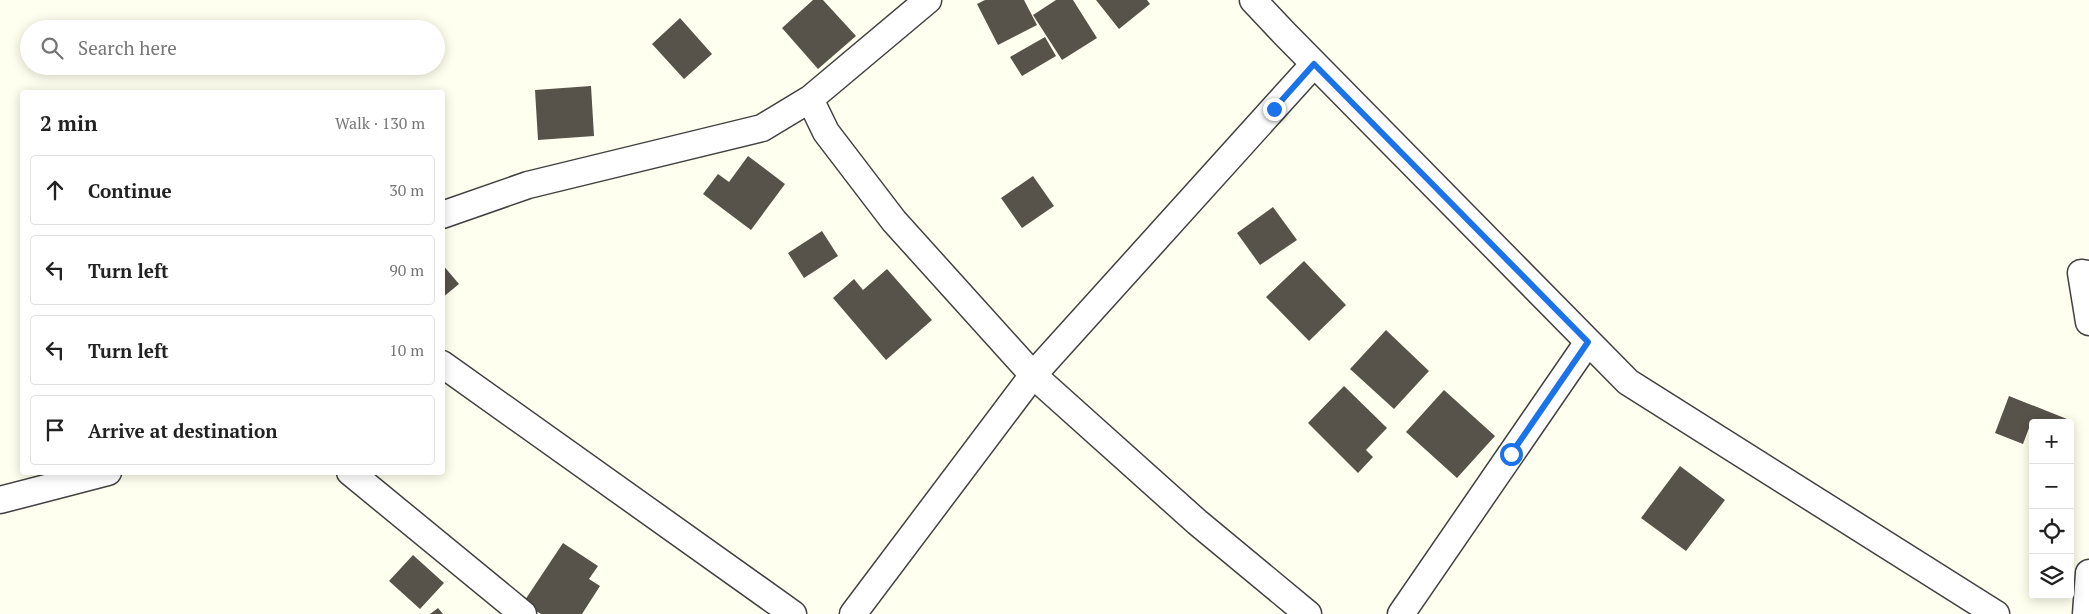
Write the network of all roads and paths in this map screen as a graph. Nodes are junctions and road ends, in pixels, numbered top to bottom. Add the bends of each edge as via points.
1 (928, 0) edge
2 (1253, 0) edge
3 (1314, 64) junction
4 (810, 99) junction
5 (445, 214) edge
6 (2089, 274) edge
7 (2089, 322) edge
8 (1588, 342) junction
9 (445, 366) edge
10 (1034, 375) junction
11 (96, 475) edge
12 (354, 475) edge
13 (0, 500) edge
14 (2089, 574) edge
15 (524, 614) edge
16 (793, 614) edge
17 (853, 614) edge
18 (1308, 614) edge
19 (1401, 614) edge
20 (1996, 614) edge
21 (2086, 614) edge

1 - 4 street
2 - 3 street
3 - 8 street
3 - 10 street
4 - 5 street via 762,128 528,185
4 - 10 street via 826,132 894,221
6 - 7 street via 2081,273
8 - 19 street
8 - 20 street via 1628,382
9 - 16 street
10 - 17 street
10 - 18 street via 1198,522
11 - 13 street
12 - 15 street
14 - 21 street

